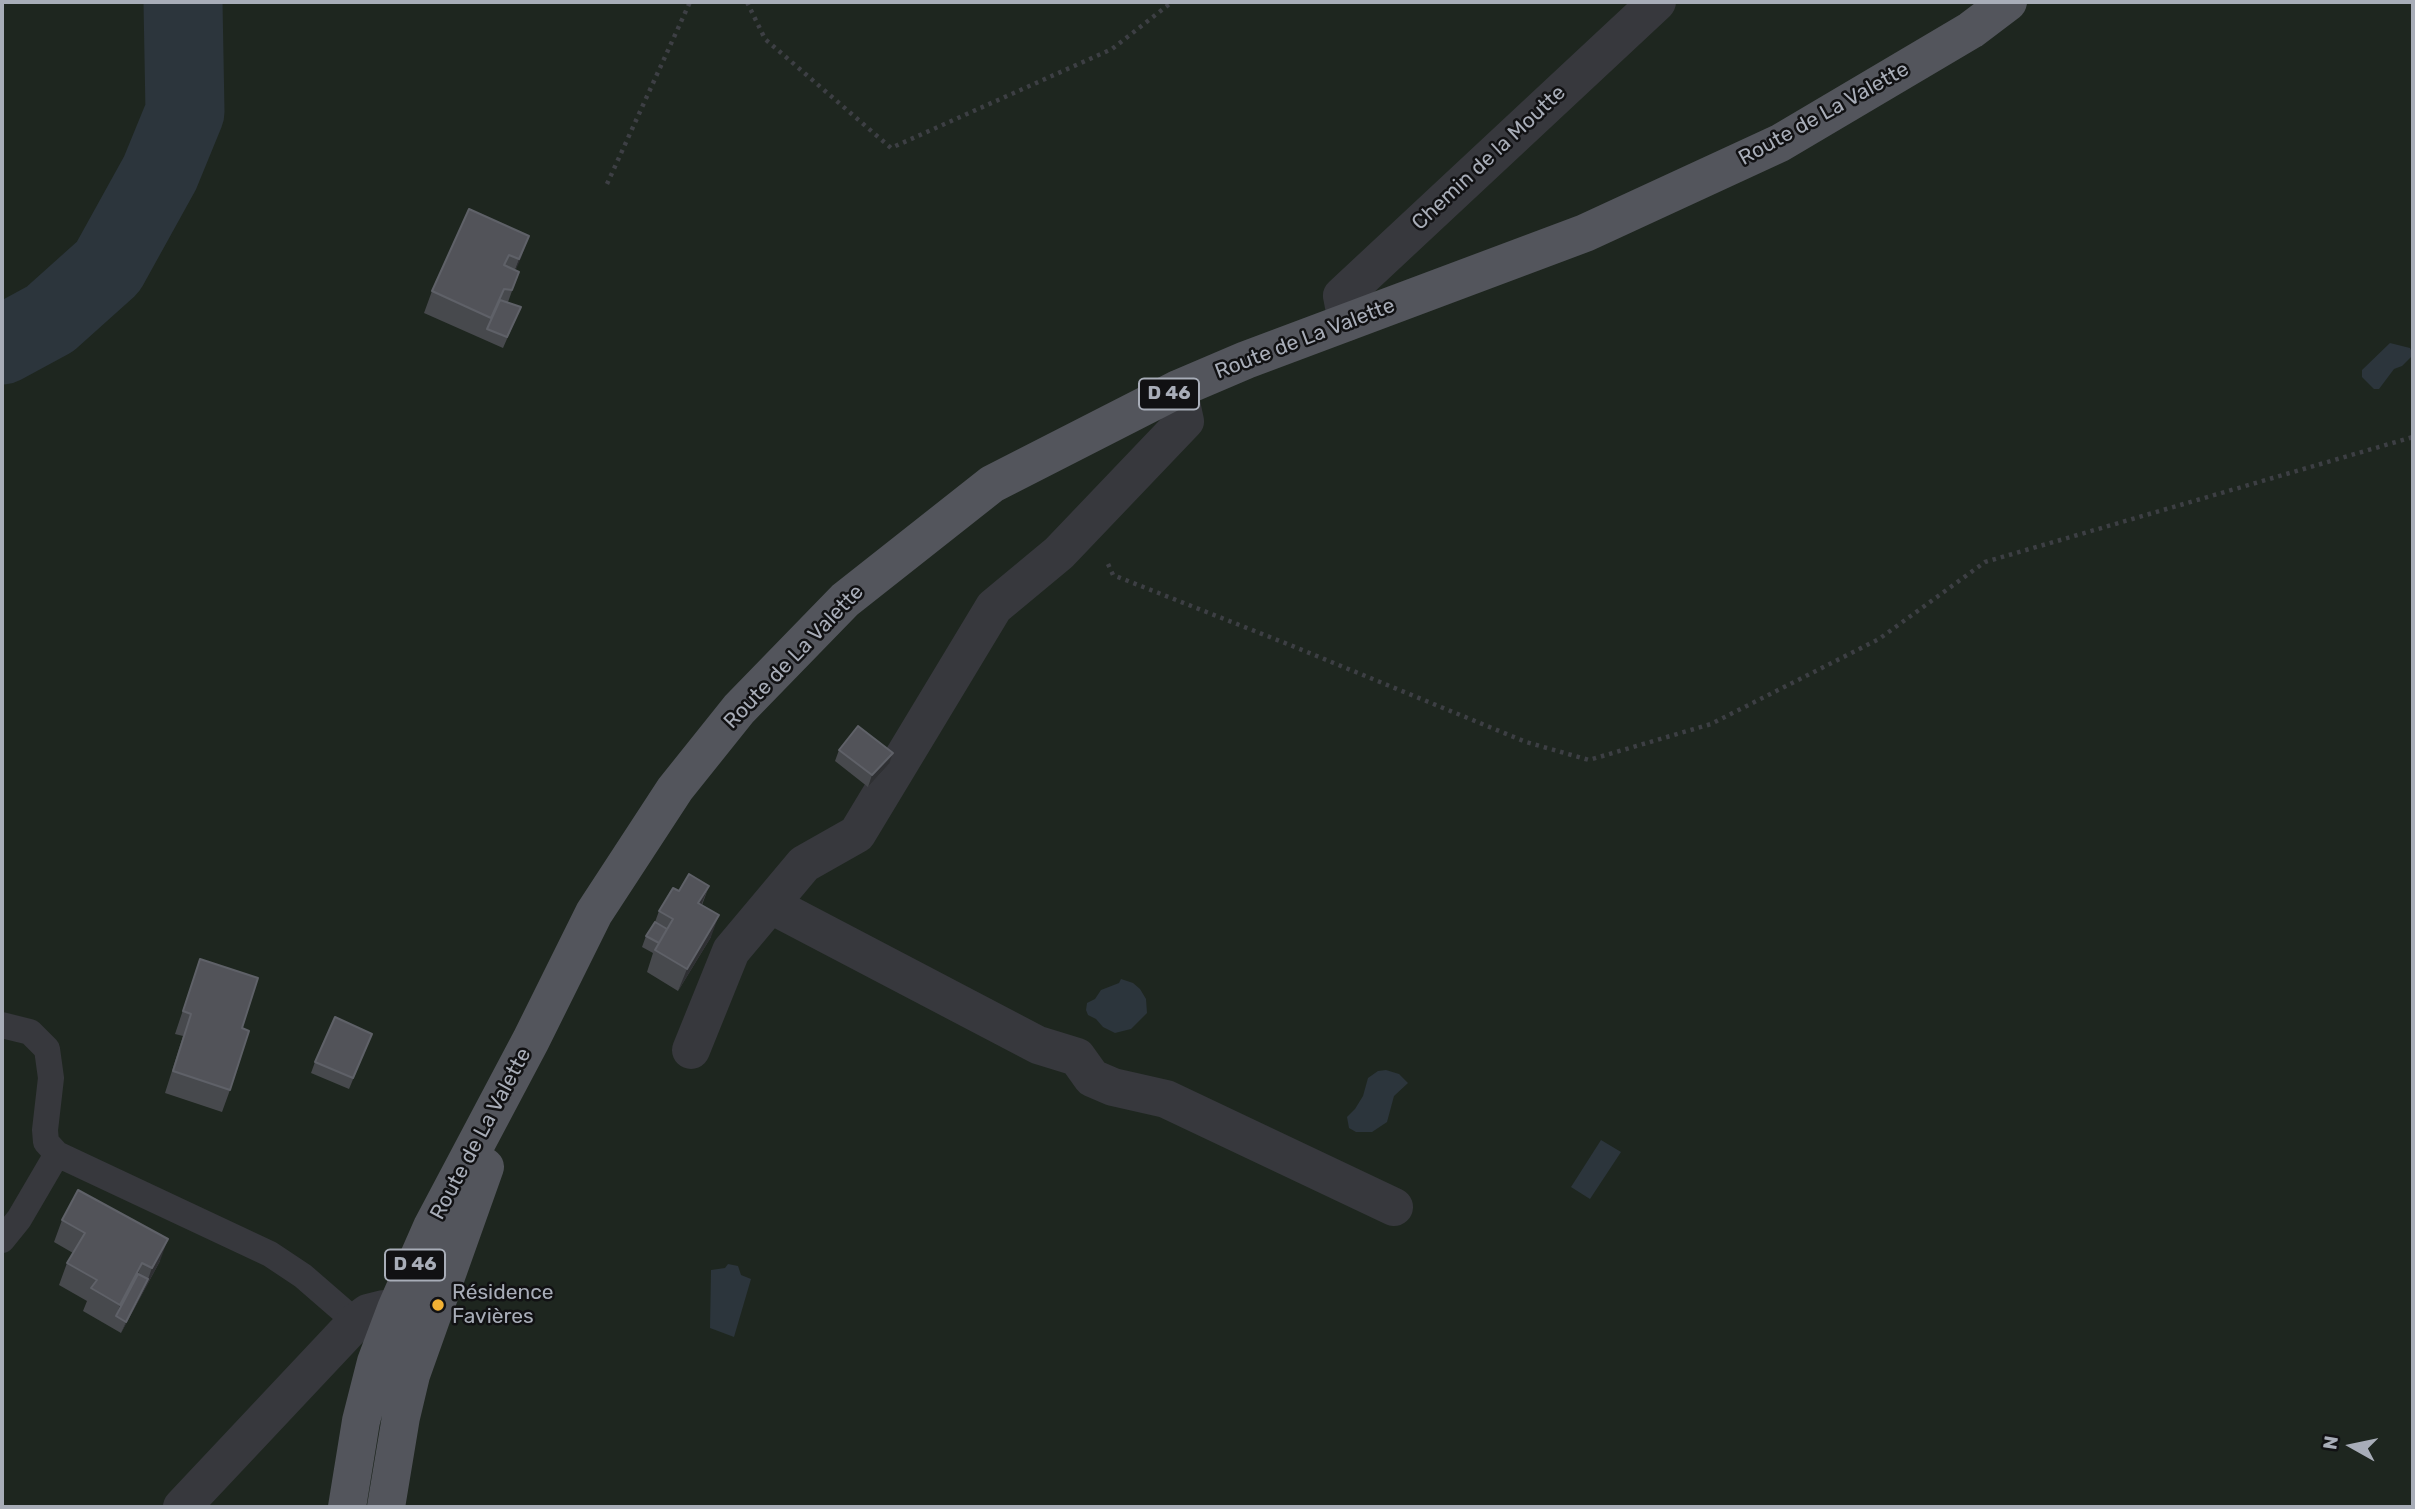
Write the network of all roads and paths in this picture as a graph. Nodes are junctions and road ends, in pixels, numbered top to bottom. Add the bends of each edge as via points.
1 (690, 2) edge
2 (747, 2) edge
3 (1172, 2) edge
4 (1657, 2) edge
5 (2008, 2) edge
6 (607, 184) dead end
7 (1347, 322) junction
8 (1178, 389) junction
9 (2413, 437) edge
10 (1089, 521) junction
11 (771, 905) junction
12 (2, 1025) edge
13 (531, 1040) junction
14 (691, 1050) dead end
15 (57, 1154) junction
16 (1394, 1207) dead end
17 (2, 1240) edge
18 (396, 1309) junction
19 (356, 1322) junction
20 (431, 1323) junction
21 (182, 1507) edge
22 (347, 1507) edge
23 (386, 1507) edge

1 - 6 path
2 - 3 path via 765,39 891,148 1112,50
4 - 7 street, Chemin de la Moutte via 1342,296
5 - 7 main road, Route de La Valette / D 46 via 1971,30 1780,144 1584,233
7 - 8 main road, Route de La Valette / D 46
8 - 10 street via 1185,421
8 - 13 main road, Route de La Valette / D 46 via 992,484 845,600 739,709 675,789 594,913
9 - 10 path via 1985,562 1879,639 1711,724 1589,760 1526,742 1113,575
10 - 11 street via 1059,553 994,607 857,834 804,864
11 - 14 street via 732,951
11 - 16 street via 1038,1045 1077,1058 1093,1079 1166,1099
12 - 15 lane via 30,1032 47,1049 51,1077 44,1130 46,1142
13 - 18 main road, Route de La Valette / D 46 via 432,1227
13 - 20 main road, Route de La Valette / D 46
15 - 17 lane
15 - 19 lane via 270,1254
18 - 19 street via 368,1313
18 - 20 street
18 - 22 main road, Route de La Valette / D 46 via 361,1421
19 - 21 street
20 - 23 main road, Route de La Valette / D 46 via 411,1375

